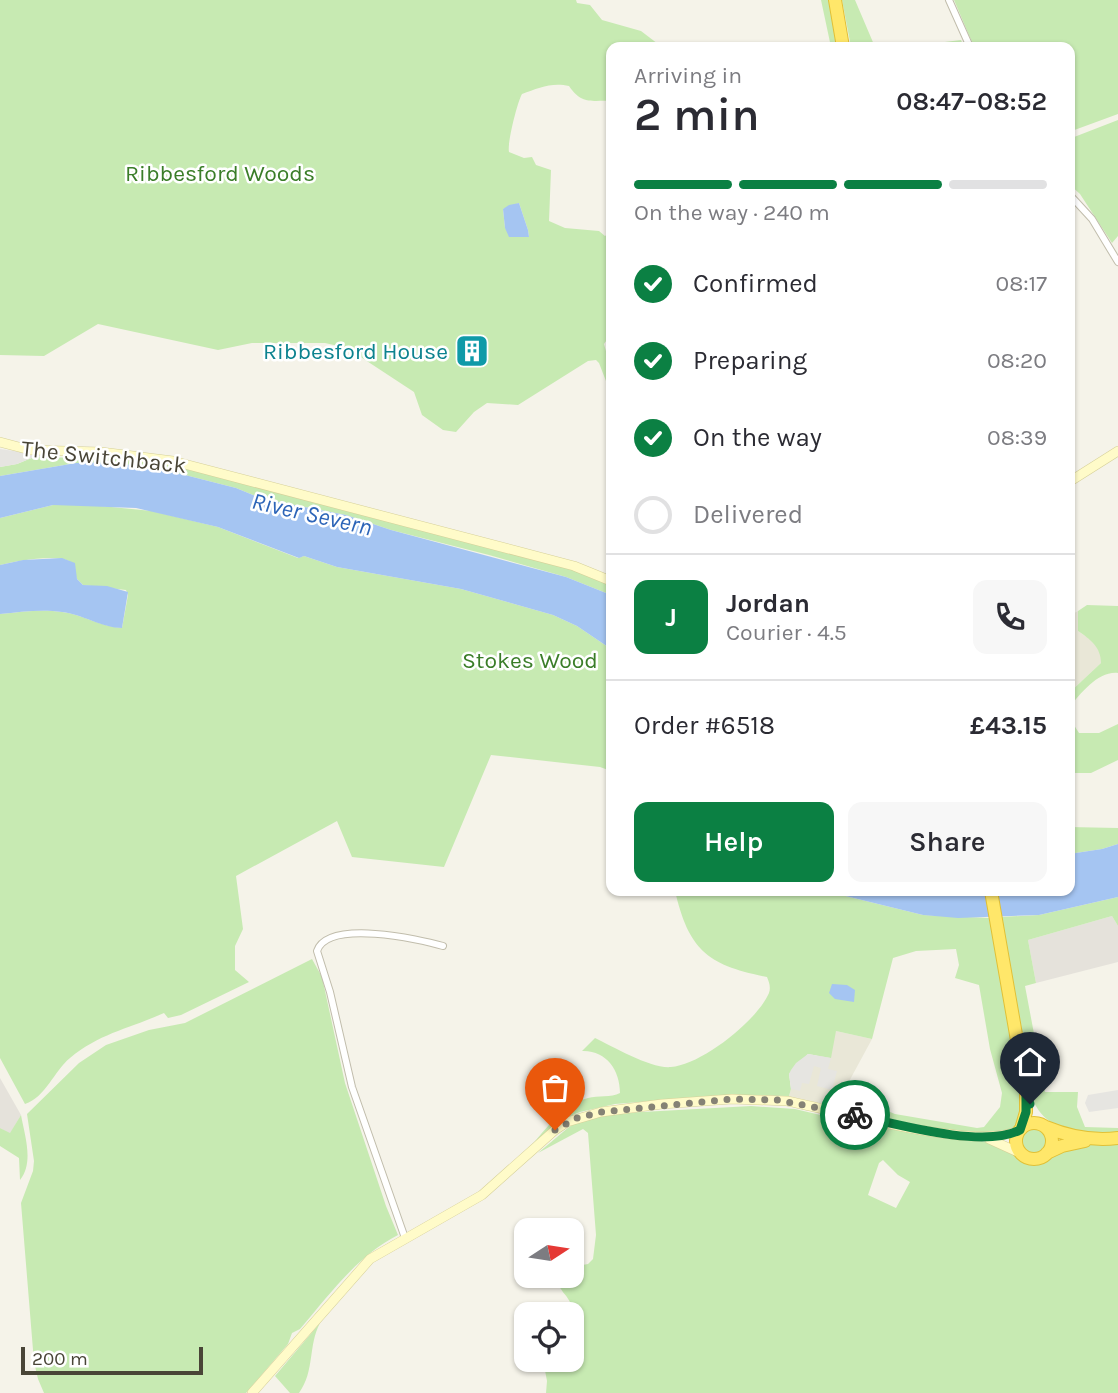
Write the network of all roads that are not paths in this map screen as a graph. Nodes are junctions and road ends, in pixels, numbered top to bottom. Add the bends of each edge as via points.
1 (835, 0) edge
2 (949, 0) edge
3 (842, 42) edge
4 (968, 42) edge
5 (1075, 201) edge
6 (1118, 262) edge
7 (0, 442) edge
8 (1118, 451) edge
9 (1075, 478) edge
10 (606, 579) edge
11 (992, 896) edge
12 (443, 946) dead end
13 (1026, 1092) junction
14 (1045, 1126) junction
15 (1020, 1130) junction
16 (986, 1138) junction
17 (1118, 1138) edge
18 (1092, 1139) junction
19 (1047, 1153) junction
20 (1022, 1154) junction
21 (405, 1238) junction
22 (252, 1393) edge

1 - 3 highway
2 - 4 street
5 - 6 street
7 - 10 main road, The Switchback via 30,450 173,461 574,566
8 - 9 main road
11 - 13 highway
12 - 21 street via 403,936 355,934 324,941 317,951 352,1087
13 - 14 highway
13 - 15 highway
14 - 15 highway via 1033,1123
14 - 18 highway
14 - 19 highway via 1052,1139
15 - 16 main road
15 - 20 highway via 1017,1144
16 - 20 main road
16 - 21 main road via 777,1100 732,1099 601,1112 567,1122 482,1195
17 - 18 highway
18 - 19 highway
19 - 20 highway via 1037,1158
21 - 22 main road via 370,1259

